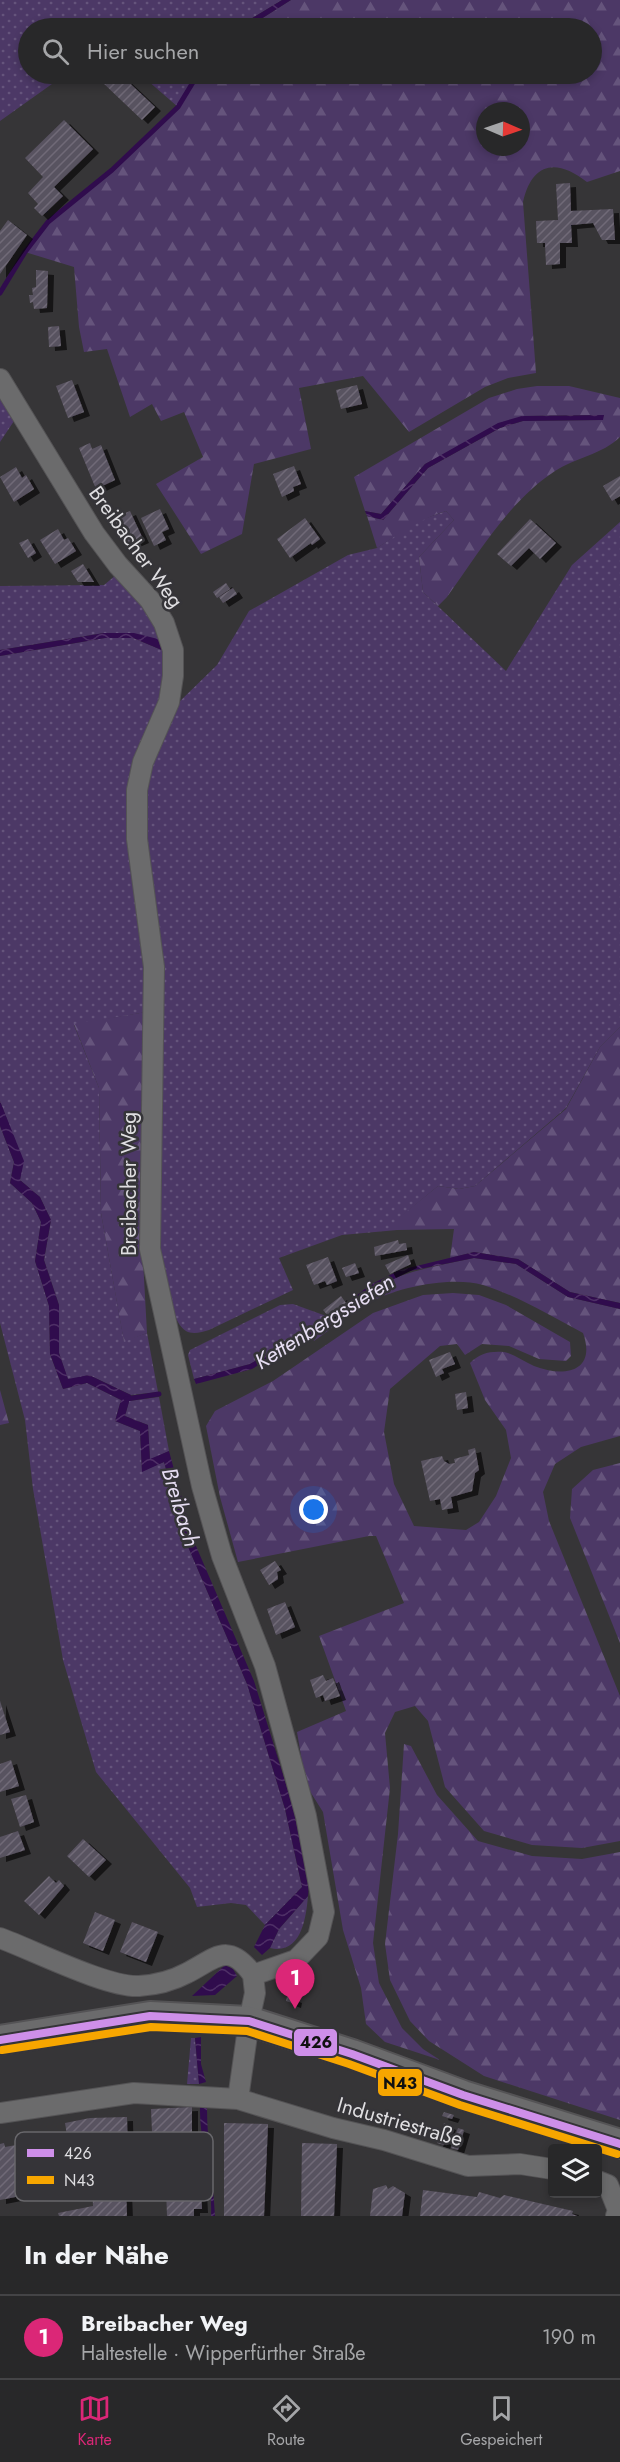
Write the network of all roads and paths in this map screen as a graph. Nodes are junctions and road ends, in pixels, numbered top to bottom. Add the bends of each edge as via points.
1 (0, 379) edge
2 (0, 1938) edge
3 (253, 1975) junction
4 (249, 2020) junction
5 (0, 2040) edge
6 (238, 2099) junction
7 (0, 2113) edge
8 (620, 2144) edge
9 (548, 2168) edge
10 (602, 2183) edge
11 (616, 2216) edge

1 - 3 street, Breibacher Weg via 94,534 150,600 164,623 173,650 169,702 143,762 137,790 137,839 154,967 150,1249 202,1486 222,1556 265,1666 306,1816 324,1912 318,1937 296,1960
2 - 3 street via 98,1977 136,1987 173,1980 214,1956 228,1955 244,1962
3 - 4 street via 255,1993
4 - 5 main road via 150,2016
4 - 6 street
4 - 8 main road via 463,2095
6 - 7 street, Industriestraße via 134,2093
6 - 9 street, Industriestraße via 468,2166 520,2164
10 - 11 street via 608,2185 618,2210

